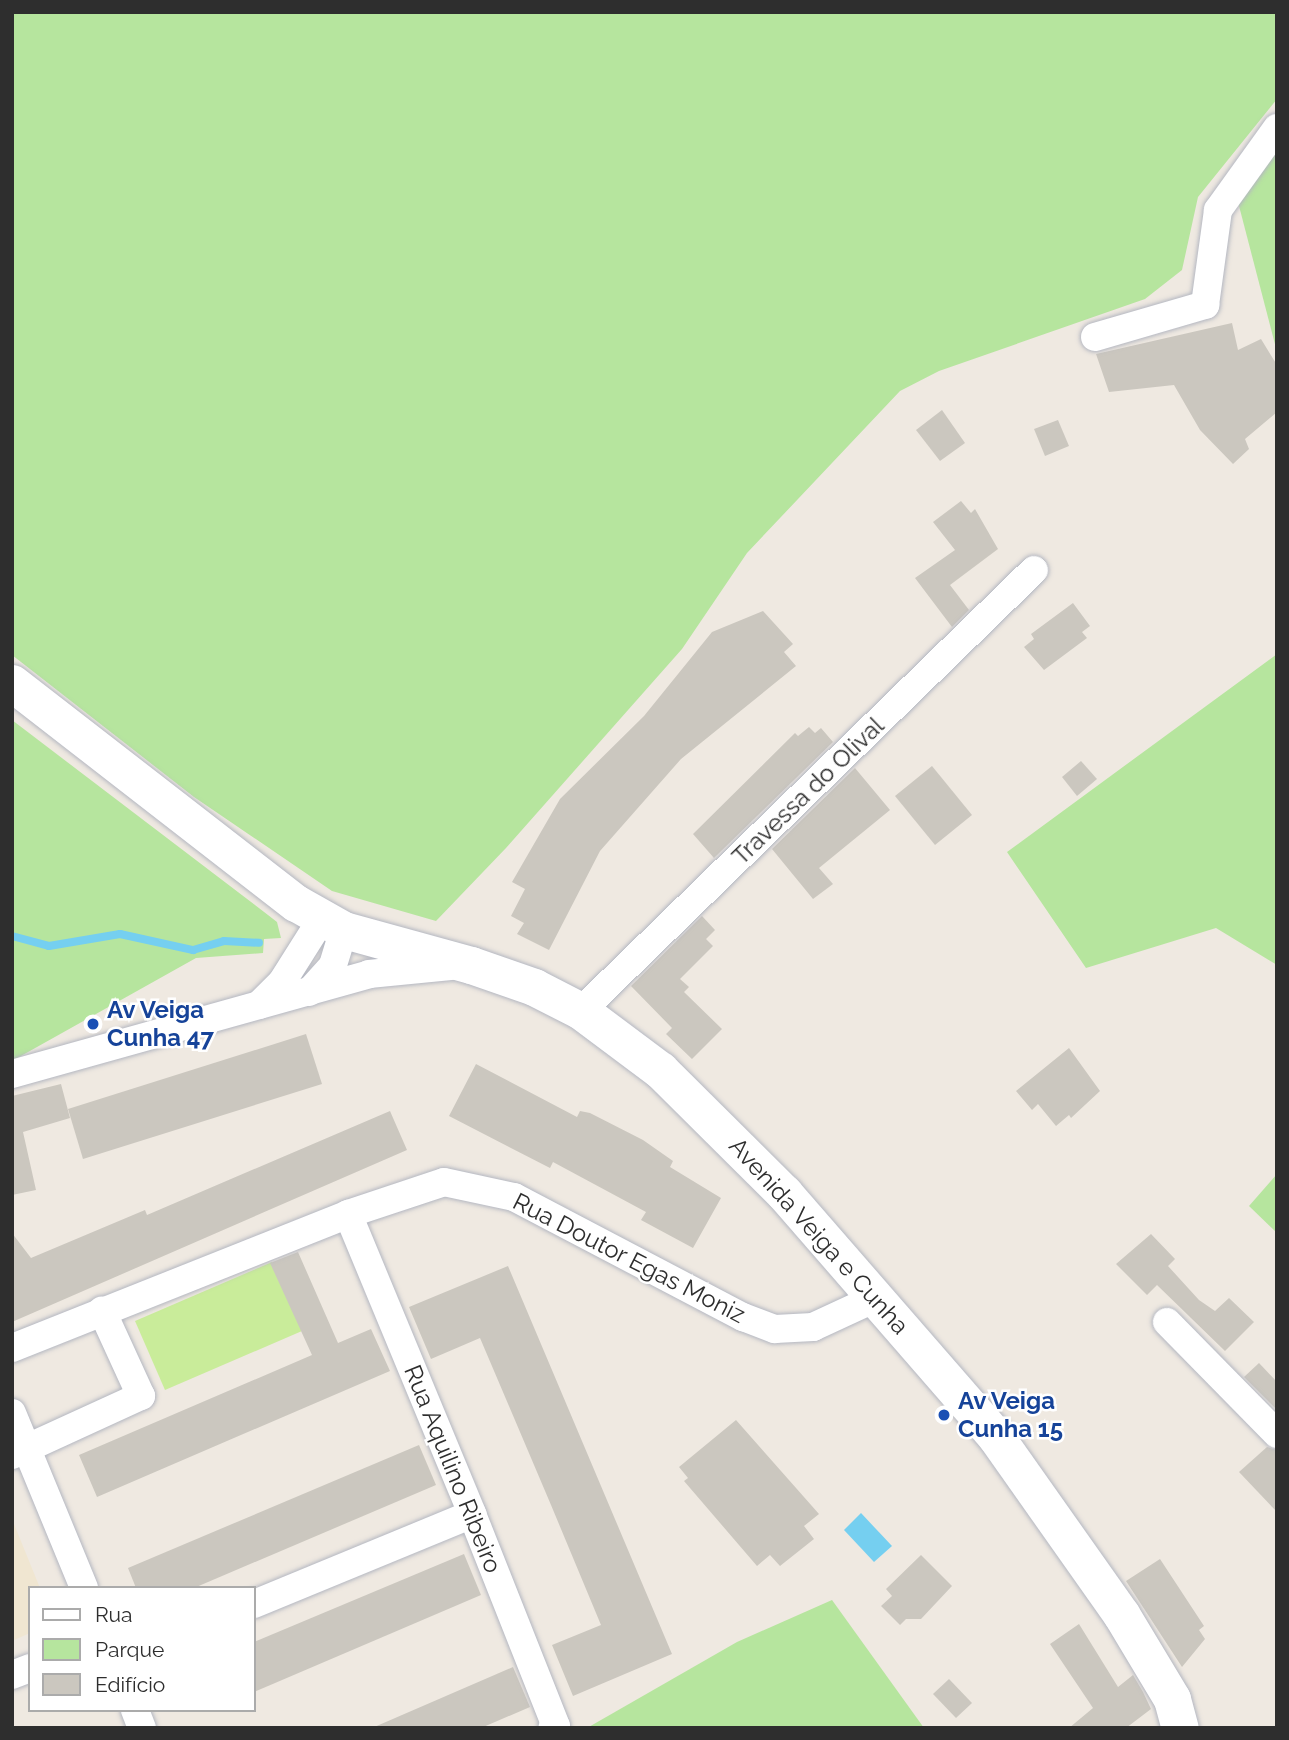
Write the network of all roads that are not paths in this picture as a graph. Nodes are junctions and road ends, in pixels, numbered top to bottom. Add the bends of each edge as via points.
1 (1277, 128) edge
2 (1095, 337) dead end
3 (1034, 570) dead end
4 (12, 683) edge
5 (334, 924) junction
6 (471, 965) junction
7 (309, 992) junction
8 (260, 1005) junction
9 (581, 1011) junction
10 (12, 1074) edge
11 (348, 1213) junction
12 (878, 1297) junction
13 (102, 1311) junction
14 (1167, 1322) dead end
15 (12, 1348) edge
16 (12, 1413) edge
17 (1277, 1434) edge
18 (19, 1452) edge
19 (472, 1514) junction
20 (83, 1586) edge
21 (256, 1603) edge
22 (554, 1727) edge
23 (1180, 1728) edge

1 - 2 street via 1218,210 1205,305
3 - 9 street, Travessa do Olival
4 - 5 street via 296,903
5 - 6 street
5 - 7 street via 333,965
5 - 8 street
6 - 7 street, Avenida Veiga e Cunha via 369,974
6 - 9 street, Avenida Veiga e Cunha
7 - 8 street, Avenida Veiga e Cunha
8 - 10 street, Avenida Veiga e Cunha
9 - 12 street, Avenida Veiga e Cunha via 660,1070 716,1122
11 - 12 street, Rua Doutor Egas Moniz via 444,1182 514,1197 743,1317 775,1329 813,1327
11 - 13 street, Rua Doutor Egas Moniz
11 - 19 street, Rua Aquilino Ribeiro
12 - 23 street, Avenida Veiga e Cunha via 996,1437 1121,1614 1171,1699
13 - 15 street, Rua Doutor Egas Moniz
13 - 18 street via 141,1396
14 - 17 street
16 - 18 street
18 - 20 street
19 - 21 street
19 - 22 street, Rua Aquilino Ribeiro

